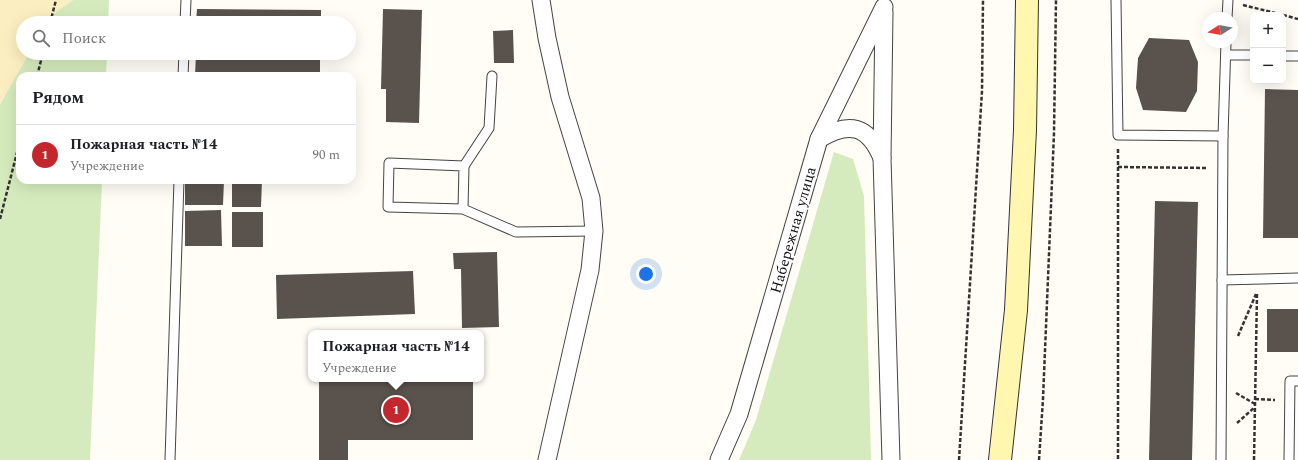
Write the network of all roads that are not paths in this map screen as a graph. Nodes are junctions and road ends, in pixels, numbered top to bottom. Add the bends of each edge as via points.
1 (186, 0) edge
2 (541, 0) edge
3 (1027, 0) edge
4 (1116, 0) edge
5 (1228, 0) edge
6 (884, 4) edge
7 (1227, 12) edge
8 (185, 16) edge
9 (1226, 48) edge
10 (1226, 55) junction
11 (1250, 56) edge
12 (1286, 56) edge
13 (1298, 56) edge
14 (184, 60) edge
15 (183, 72) edge
16 (492, 76) dead end
17 (1223, 136) junction
18 (819, 139) junction
19 (882, 158) junction
20 (464, 166) junction
21 (180, 184) edge
22 (463, 209) junction
23 (594, 231) junction
24 (1298, 278) edge
25 (1222, 280) junction
26 (1298, 381) edge
27 (170, 460) edge
28 (547, 460) edge
29 (719, 460) edge
30 (891, 460) edge
31 (1000, 460) edge
32 (1221, 460) edge
33 (1289, 460) edge

1 - 8 lane
2 - 23 street via 560,97 590,198
3 - 31 street via 1025,130 1016,310
4 - 17 lane via 1118,135
5 - 7 lane
6 - 18 street, Набережная улица
6 - 19 street
9 - 10 lane
10 - 11 lane
10 - 17 lane
12 - 13 lane
14 - 15 lane
16 - 20 lane via 489,128
17 - 25 lane
18 - 19 street via 845,128 857,129 876,143
18 - 29 street, Набережная улица via 739,414
19 - 30 street
20 - 22 lane
20 - 22 lane via 389,163 388,207
21 - 27 lane
22 - 23 lane via 516,232
23 - 28 street via 590,270
24 - 25 lane
25 - 32 lane
26 - 33 lane via 1290,381

